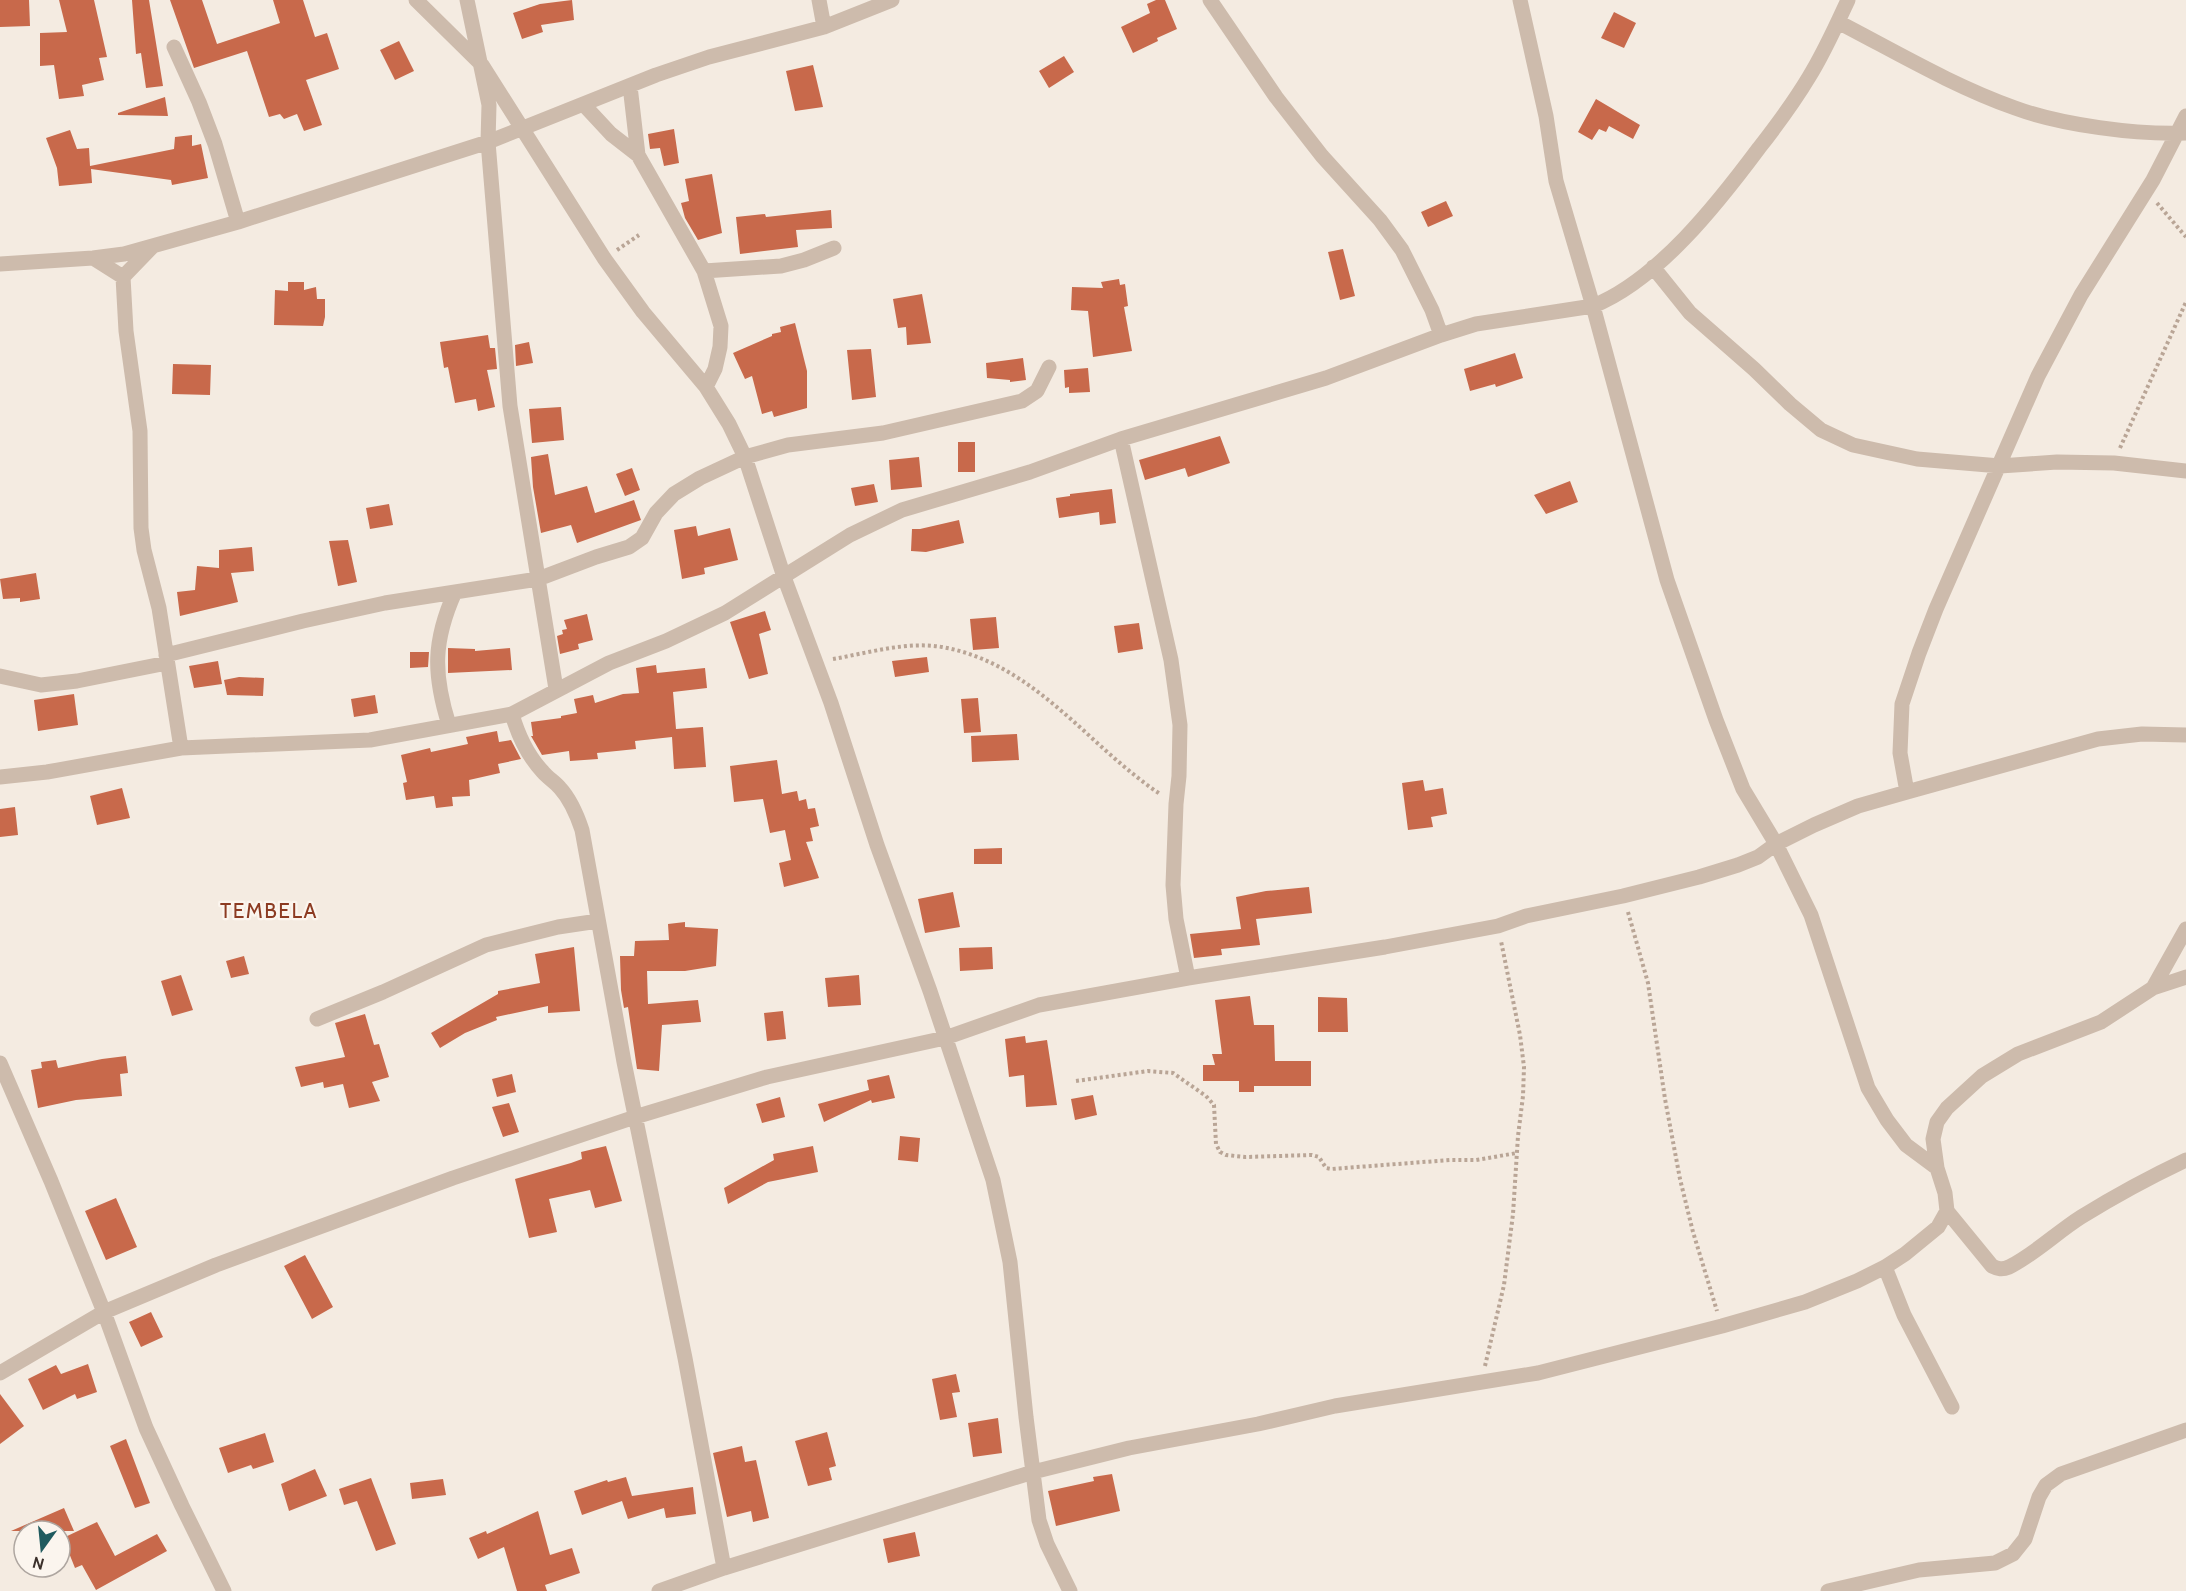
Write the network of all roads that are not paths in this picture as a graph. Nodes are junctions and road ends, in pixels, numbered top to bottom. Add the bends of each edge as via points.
1 (416, 0) edge
2 (467, 0) edge
3 (819, 0) edge
4 (892, 0) edge
5 (1210, 0) edge
6 (1520, 0) edge
7 (1848, 0) edge
8 (1838, 22) junction
9 (824, 27) junction
10 (174, 47) dead end
11 (482, 65) junction
12 (630, 86) junction
13 (584, 105) junction
14 (2186, 116) edge
15 (523, 129) junction
16 (2181, 134) edge
17 (488, 142) junction
18 (638, 155) junction
19 (238, 222) junction
20 (152, 247) junction
21 (834, 248) dead end
22 (93, 258) junction
23 (0, 264) edge
24 (1653, 267) junction
25 (704, 271) junction
26 (123, 277) junction
27 (1593, 306) junction
28 (1441, 335) junction
29 (1049, 367) dead end
30 (706, 387) junction
31 (1121, 439) junction
32 (745, 457) junction
33 (2000, 466) junction
34 (2186, 471) edge
35 (784, 578) junction
36 (538, 579) junction
37 (455, 592) junction
38 (166, 659) junction
39 (0, 676) edge
40 (556, 690) junction
41 (512, 714) junction
42 (449, 725) junction
43 (2186, 735) edge
44 (181, 748) junction
45 (0, 777) edge
46 (1908, 792) junction
47 (1776, 844) junction
48 (598, 921) junction
49 (2186, 929) edge
50 (2186, 977) edge
51 (1188, 978) junction
52 (2153, 988) junction
53 (316, 1018) dead end
54 (945, 1038) junction
55 (0, 1063) edge
56 (635, 1117) junction
57 (2186, 1160) edge
58 (1937, 1168) junction
59 (1947, 1211) junction
60 (1885, 1267) junction
61 (104, 1312) junction
62 (0, 1373) edge
63 (1952, 1407) dead end
64 (2186, 1430) edge
65 (1034, 1472) junction
66 (724, 1568) junction
67 (224, 1591) edge
68 (659, 1591) edge
69 (1070, 1591) edge
70 (1828, 1591) edge

1 - 11 street
2 - 11 street
3 - 9 street
4 - 9 street
5 - 28 street via 1322,156 1402,250
6 - 27 street via 1556,181
7 - 8 street
8 - 16 street via 1957,84 2016,109 2093,126
8 - 24 street via 1809,78 1753,156 1698,224
9 - 12 street via 709,57
10 - 19 street via 207,123
11 - 15 street
11 - 17 street via 489,105
12 - 13 street
12 - 18 street
13 - 15 street
13 - 18 street
14 - 16 street
15 - 17 street
15 - 30 street via 604,258
16 - 33 street via 2063,327
17 - 19 street
17 - 36 street via 510,406
18 - 25 street
19 - 20 street
20 - 22 street
20 - 26 street
21 - 25 street via 781,266
22 - 23 street
22 - 26 street
24 - 27 street via 1608,300
24 - 33 street via 1690,313 1821,430 1853,445 1887,454
25 - 30 street via 721,326 715,369
26 - 38 street via 128,354 140,431 141,528
27 - 28 street via 1487,322
27 - 47 street via 1667,580 1743,789
28 - 31 street via 1326,378
29 - 32 street via 1037,391 1022,401 883,433 788,445
30 - 32 street
31 - 35 street via 1030,472 902,510 850,535
31 - 51 street via 1171,660 1180,725 1173,885
32 - 35 street
32 - 36 street via 674,494 656,513 642,538 629,547
33 - 34 street via 2114,463
33 - 46 street via 1936,609 1902,704 1900,753
35 - 40 street via 725,613
35 - 54 street
36 - 37 street
36 - 40 street
37 - 38 street via 313,618
37 - 42 street via 441,625 436,660 440,696
38 - 39 street via 77,681 41,685
38 - 44 street
40 - 41 street
41 - 42 street
41 - 48 street via 531,756 576,811
42 - 44 street via 370,740
43 - 46 street via 2098,739
44 - 45 street
46 - 47 street via 1858,806
47 - 51 street via 1758,857 1699,877 1526,916 1498,926 1385,948
47 - 58 street via 1811,915 1868,1088 1906,1145
48 - 53 street via 486,945
48 - 56 street
49 - 52 street
50 - 52 street
51 - 54 street via 1039,1005
52 - 58 street via 2101,1022 2018,1054 1982,1076 1937,1122 1933,1139
54 - 56 street via 767,1077
54 - 65 street via 993,1180 1003,1225
55 - 61 street
56 - 61 street via 333,1221
56 - 66 street
57 - 59 street via 2081,1217 2007,1268 1992,1266
58 - 59 street
59 - 60 street via 1938,1227
60 - 63 street via 1904,1315
60 - 65 street via 1805,1302 1538,1373 1335,1406 1129,1448
61 - 62 street
61 - 67 street via 146,1428
64 - 70 street via 2061,1474 2046,1485 2039,1497 2025,1539 2013,1554 1995,1563 1919,1570
65 - 66 street
65 - 69 street via 1039,1520
66 - 68 street

